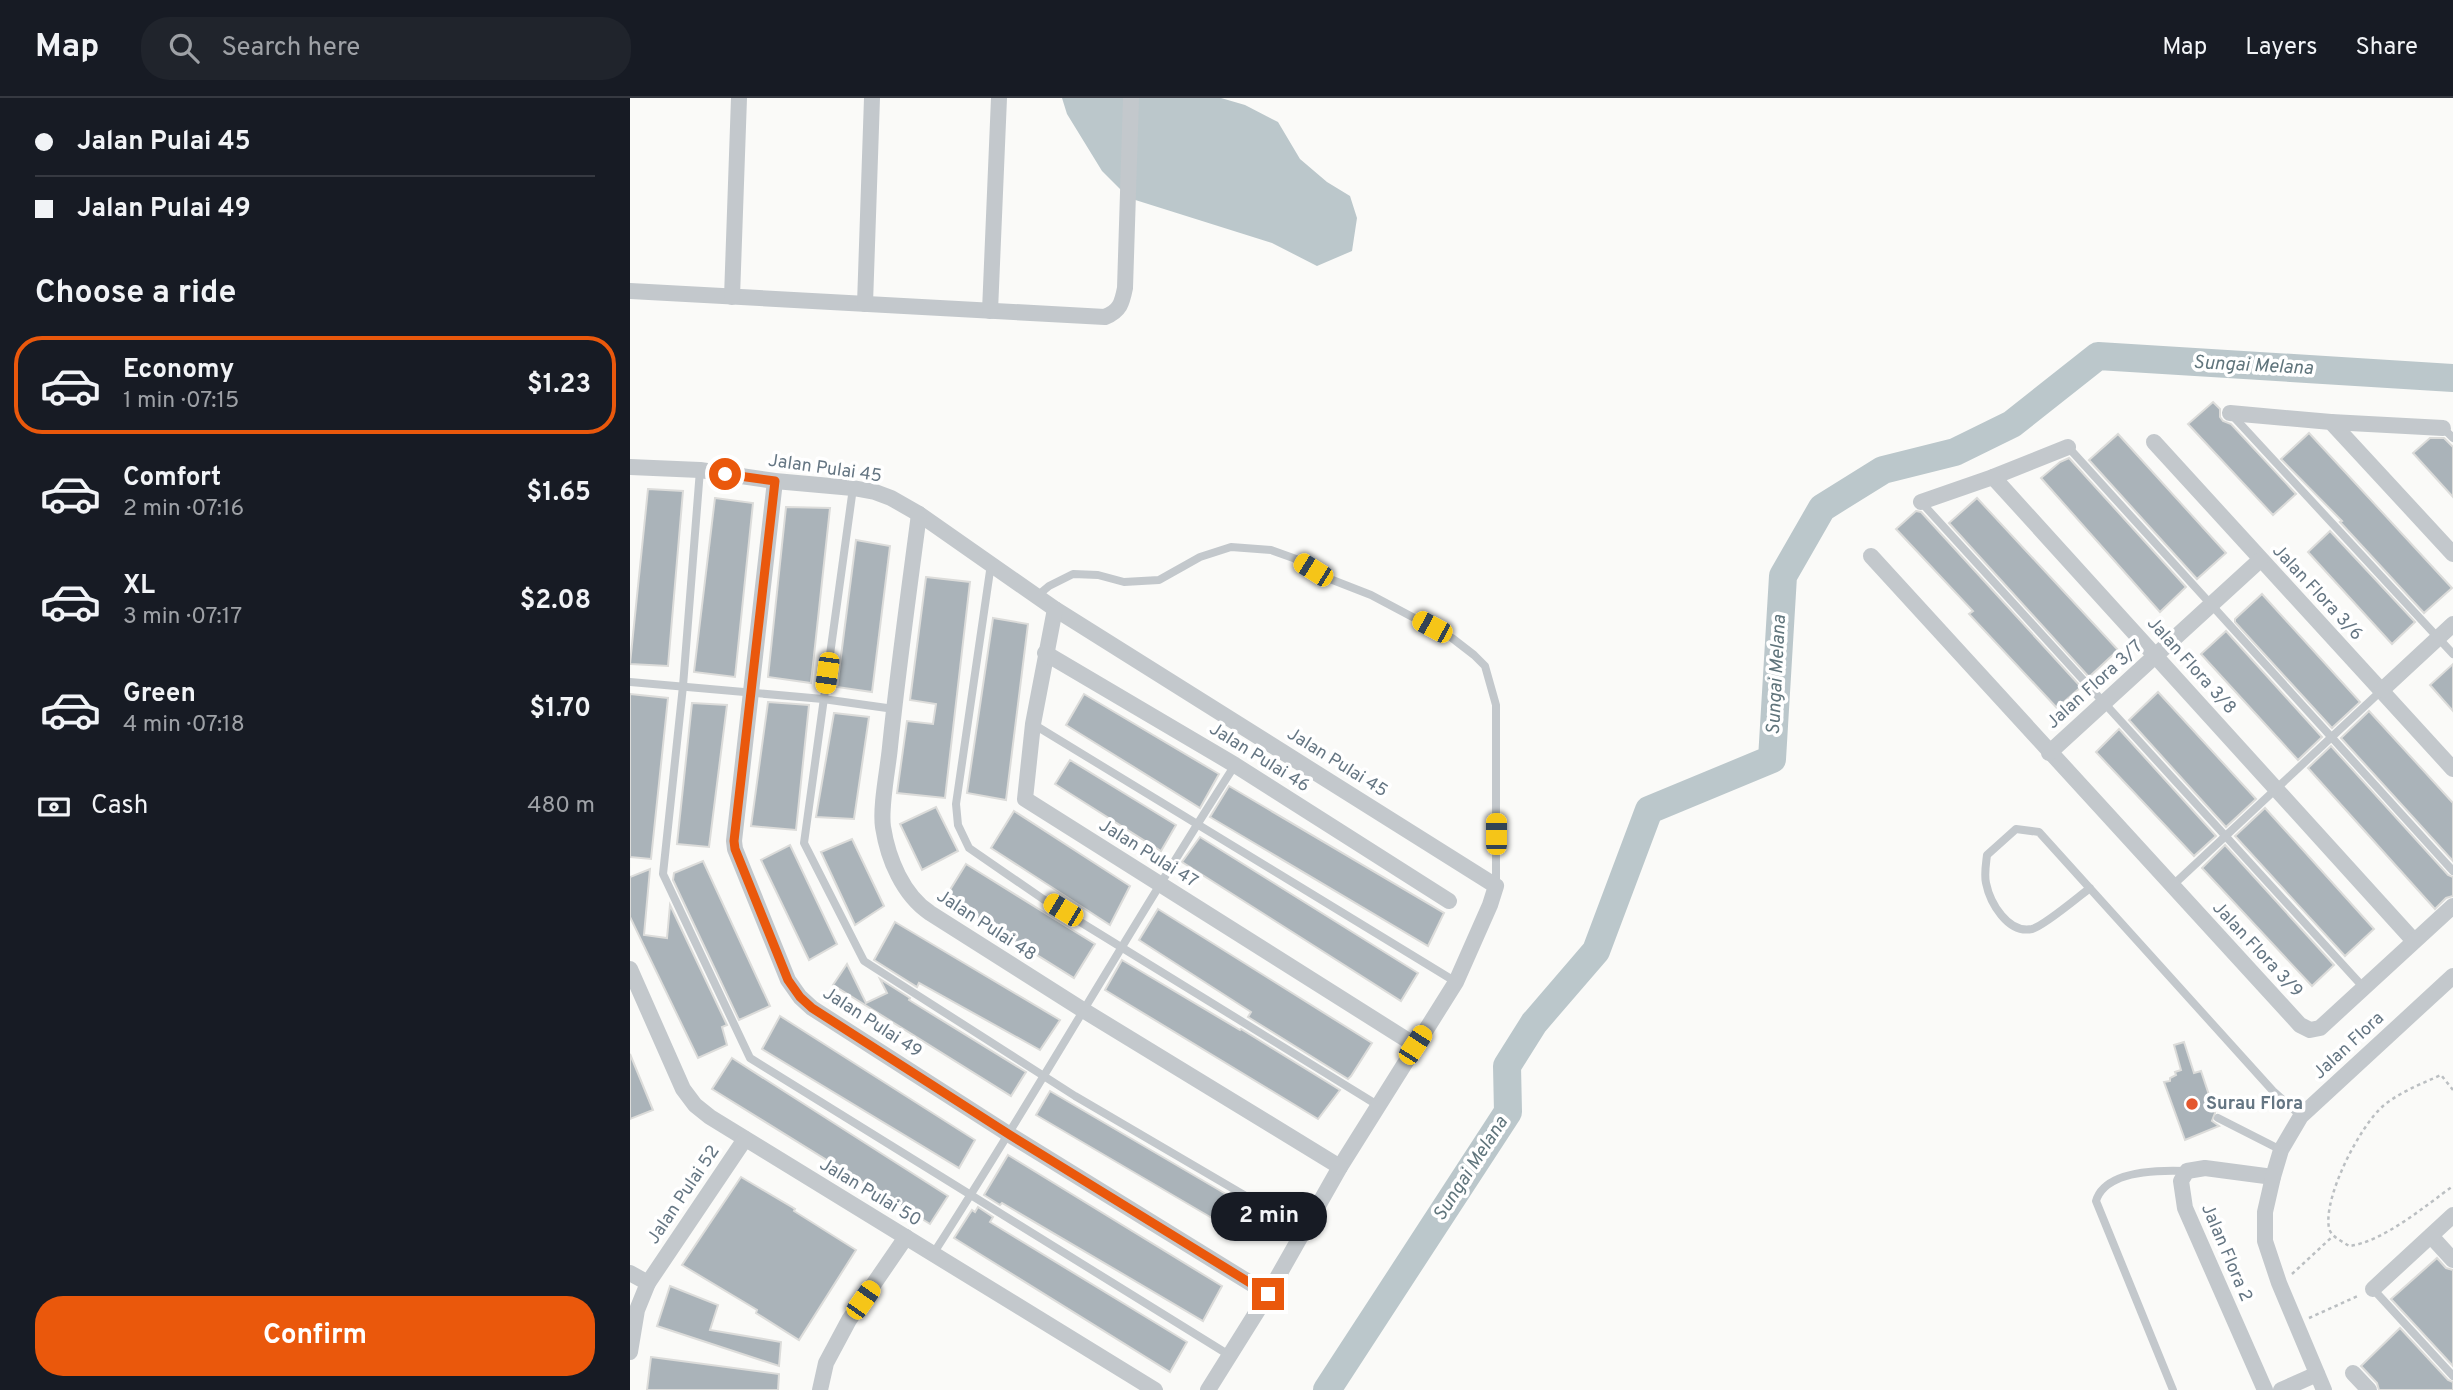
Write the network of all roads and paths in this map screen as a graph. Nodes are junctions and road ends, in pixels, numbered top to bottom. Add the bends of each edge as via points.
1 (739, 98) edge
2 (872, 98) edge
3 (999, 98) edge
4 (1132, 98) edge
5 (630, 291) edge
6 (732, 297) junction
7 (865, 304) junction
8 (990, 311) junction
9 (2230, 413) joint
10 (2332, 422) junction
11 (2448, 433) edge
12 (2154, 442) dead end
13 (2068, 447) joint
14 (630, 467) edge
15 (700, 470) junction
16 (1993, 477) junction
17 (775, 481) junction
18 (853, 488) junction
19 (1921, 502) joint
20 (919, 514) junction
21 (2453, 554) edge
22 (1871, 556) dead end
23 (2260, 560) junction
24 (990, 564) junction
25 (1037, 596) junction
26 (2209, 606) junction
27 (1055, 609) junction
28 (2453, 624) edge
29 (2438, 638) junction
30 (1045, 653) junction
31 (2453, 654) edge
32 (2155, 656) junction
33 (630, 682) edge
34 (683, 686) junction
35 (2382, 690) junction
36 (750, 692) junction
37 (823, 699) junction
38 (2104, 703) junction
39 (894, 709) junction
40 (1033, 724) junction
41 (2331, 739) junction
42 (2049, 753) junction
43 (1235, 765) junction
44 (2453, 769) edge
45 (2277, 790) junction
46 (1197, 823) junction
47 (2227, 836) junction
48 (2453, 871) edge
49 (1159, 884) junction
50 (1496, 886) junction
51 (2172, 886) junction
52 (2091, 888) junction
53 (1449, 901) dead end
54 (2453, 906) edge
55 (2414, 941) junction
56 (1122, 946) junction
57 (630, 969) edge
58 (2453, 976) edge
59 (1456, 982) junction
60 (2364, 988) junction
61 (1083, 1010) junction
62 (1415, 1045) junction
63 (1045, 1075) junction
64 (2453, 1090) edge
65 (1379, 1106) junction
66 (2301, 1116) junction
67 (2218, 1118) dead end
68 (1010, 1135) junction
69 (745, 1139) junction
70 (2281, 1150) junction
71 (1340, 1167) junction
72 (2187, 1171) junction
73 (2273, 1177) junction
74 (2453, 1185) edge
75 (970, 1197) junction
76 (2453, 1215) edge
77 (1304, 1230) junction
78 (2333, 1236) junction
79 (2431, 1236) junction
80 (906, 1237) junction
81 (933, 1254) junction
82 (2453, 1260) edge
83 (630, 1273) edge
84 (648, 1283) junction
85 (2279, 1283) junction
86 (2374, 1289) junction
87 (1268, 1294) junction
88 (2296, 1324) junction
89 (630, 1353) edge
90 (1230, 1356) junction
91 (2354, 1373) dead end
92 (2317, 1374) junction
93 (2453, 1376) edge
94 (820, 1390) edge
95 (1155, 1390) edge
96 (1208, 1390) edge
97 (2173, 1390) edge
98 (2264, 1390) edge
99 (2281, 1390) edge
100 (2324, 1390) edge
101 (2369, 1390) edge

1 - 6 street
2 - 7 street
3 - 8 street
4 - 8 street via 1125,288 1117,312 1105,317
5 - 6 street
6 - 7 street
7 - 8 street
9 - 10 street
9 - 29 lane
10 - 11 street
10 - 21 street
12 - 23 street, Jalan Flora 3/6
13 - 16 street
13 - 26 lane
14 - 15 street, Jalan Pulai 45
15 - 17 street, Jalan Pulai 45
15 - 34 lane
16 - 19 street
16 - 32 street, Jalan Flora 3/8
17 - 18 street, Jalan Pulai 45
17 - 36 street, Jalan Pulai 49
18 - 20 street, Jalan Pulai 45 via 875,492
18 - 37 lane
19 - 38 lane
20 - 24 street, Jalan Pulai 45
20 - 39 street, Jalan Pulai 48
22 - 42 street, Jalan Flora 3/9
23 - 26 street, Jalan Flora 3/7
23 - 35 street, Jalan Flora 3/6
24 - 25 street, Jalan Pulai 45
24 - 56 lane via 956,804 958,825 969,848
25 - 27 street, Jalan Pulai 45
25 - 50 lane via 1073,574 1124,582 1159,580 1200,557 1231,547 1271,550 1452,638 1485,666 1496,705
26 - 32 street, Jalan Flora 3/7
26 - 41 lane
27 - 30 street, Jalan Pulai 47
27 - 50 street, Jalan Pulai 45
28 - 29 street
29 - 31 lane
29 - 35 street
30 - 40 street, Jalan Pulai 47
30 - 43 street, Jalan Pulai 46
32 - 38 street, Jalan Flora 3/7
32 - 45 street, Jalan Flora 3/8
33 - 34 lane
34 - 36 lane
34 - 75 lane via 663,874 750,1058
35 - 41 lane
35 - 44 street, Jalan Flora 3/6
36 - 37 lane
36 - 68 street, Jalan Pulai 49 via 735,849 788,980 812,1008
37 - 39 lane
37 - 63 lane via 804,844 863,961
38 - 42 street, Jalan Flora 3/7
38 - 47 lane
39 - 61 street, Jalan Pulai 48 via 883,824 889,854 903,883 918,905
40 - 46 lane
40 - 49 street, Jalan Pulai 47 via 1025,799
41 - 45 lane
41 - 48 lane
42 - 51 street, Jalan Flora 3/9
43 - 46 lane
43 - 53 street, Jalan Pulai 46
45 - 47 lane
45 - 55 street, Jalan Flora 3/8
46 - 49 lane
46 - 59 lane
47 - 51 lane
47 - 60 lane
49 - 56 lane
49 - 62 street, Jalan Pulai 47
50 - 59 street
51 - 60 street, Jalan Flora 3/9 via 2300,1025 2320,1028
52 - 52 lane via 2039,832 2016,829 1987,855 1985,882 1994,906 2021,929 2035,928
52 - 66 lane via 2273,1091
54 - 55 street, Jalan Flora 3/9
55 - 60 street, Jalan Flora 3/9
56 - 61 lane
56 - 65 lane
57 - 69 street, Jalan Pulai 50 via 683,1089 695,1105
58 - 66 street, Jalan Flora
59 - 62 street
61 - 63 lane
61 - 71 street, Jalan Pulai 48
62 - 65 street
63 - 68 lane
63 - 77 lane
64 - 78 path via 2441,1075 2407,1090 2369,1120 2337,1181 2330,1209
65 - 71 street
66 - 70 street, Jalan Flora
67 - 70 lane
68 - 75 lane
68 - 87 street, Jalan Pulai 49
69 - 80 street, Jalan Pulai 50
69 - 84 street, Jalan Pulai 52
70 - 73 street, Jalan Flora
71 - 77 street
72 - 73 street via 2205,1168
72 - 97 lane via 2142,1171 2107,1185 2096,1201
72 - 98 street, Jalan Flora 2 via 2181,1181 2185,1208
73 - 85 street, Jalan Flora via 2265,1212 2265,1241
74 - 78 path via 2359,1245 2348,1246
75 - 81 lane
75 - 90 lane
76 - 79 street
77 - 87 street
78 - 85 path
79 - 82 street
79 - 86 street
80 - 81 street, Jalan Pulai 50
80 - 94 street via 849,1321 826,1363
81 - 95 street, Jalan Pulai 50
83 - 84 street
84 - 89 street, Jalan Pulai 52 via 637,1310
85 - 88 street, Jalan Flora
86 - 88 path
86 - 93 lane
87 - 90 street
88 - 92 street, Jalan Flora
90 - 96 street
91 - 101 street
92 - 99 street
92 - 100 street, Jalan Flora

